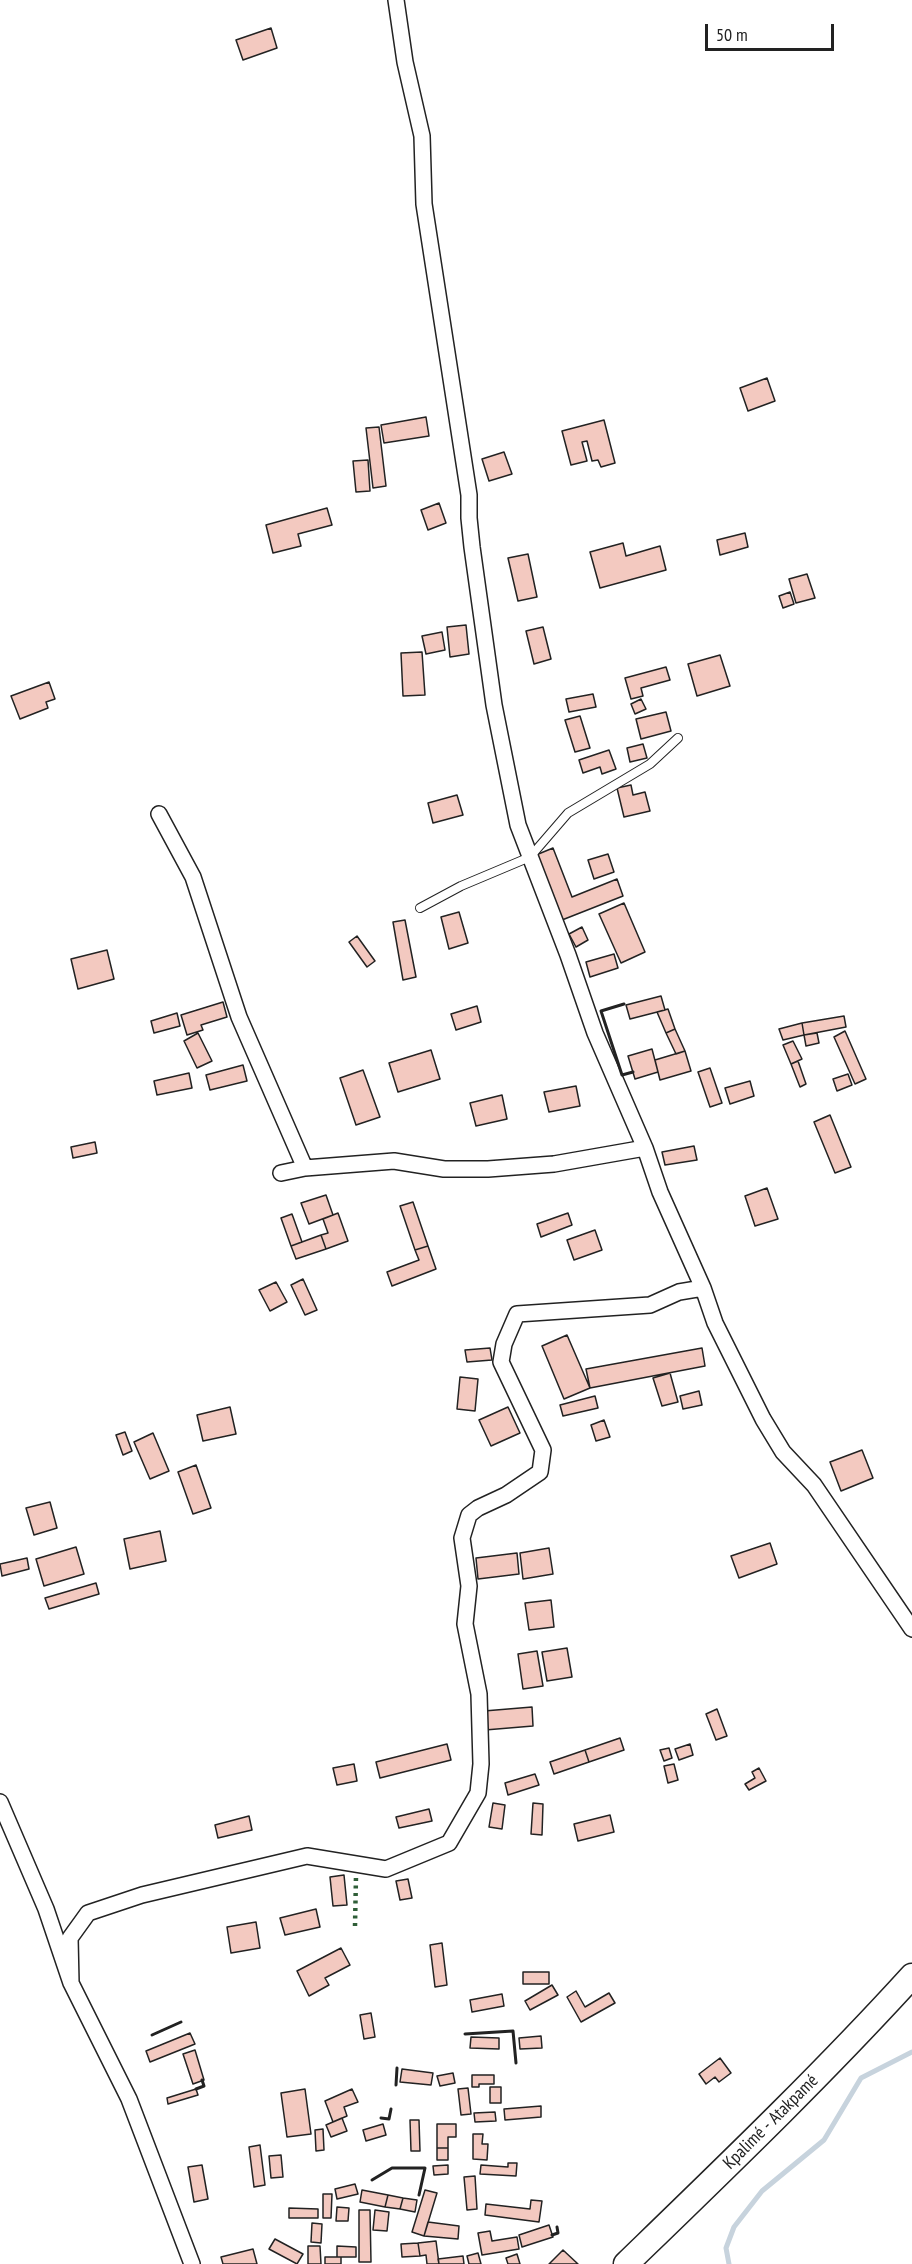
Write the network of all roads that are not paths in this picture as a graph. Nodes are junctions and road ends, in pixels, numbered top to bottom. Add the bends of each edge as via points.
1 (396, 0) edge
2 (678, 738) dead end
3 (159, 814) dead end
4 (531, 856) junction
5 (420, 908) dead end
6 (645, 1148) junction
7 (305, 1168) junction
8 (281, 1173) dead end
9 (703, 1288) junction
10 (912, 1629) edge
11 (0, 1802) edge
12 (912, 1976) edge
13 (71, 1983) junction
14 (192, 2264) edge
15 (626, 2264) edge

1 - 4 street via 406,70 422,136 424,204 469,495 494,705 518,825
2 - 4 lane via 650,764 568,813
3 - 7 street via 193,877 239,1017
4 - 5 lane
4 - 6 street via 595,1033
6 - 7 street via 554,1164 488,1169 444,1169 394,1161
6 - 9 street
7 - 8 street
9 - 10 street via 716,1323 774,1438 814,1485
9 - 13 street via 679,1292 650,1305 517,1314 501,1362 543,1450 540,1472 469,1515 462,1538 469,1586 465,1623 479,1694 481,1764 478,1793 449,1843 386,1869 307,1856 142,1895 88,1913 70,1938
11 - 13 street via 46,1909
12 - 15 main road, Kpalimé - Atakpamé via 745,2149
13 - 14 street via 129,2099

